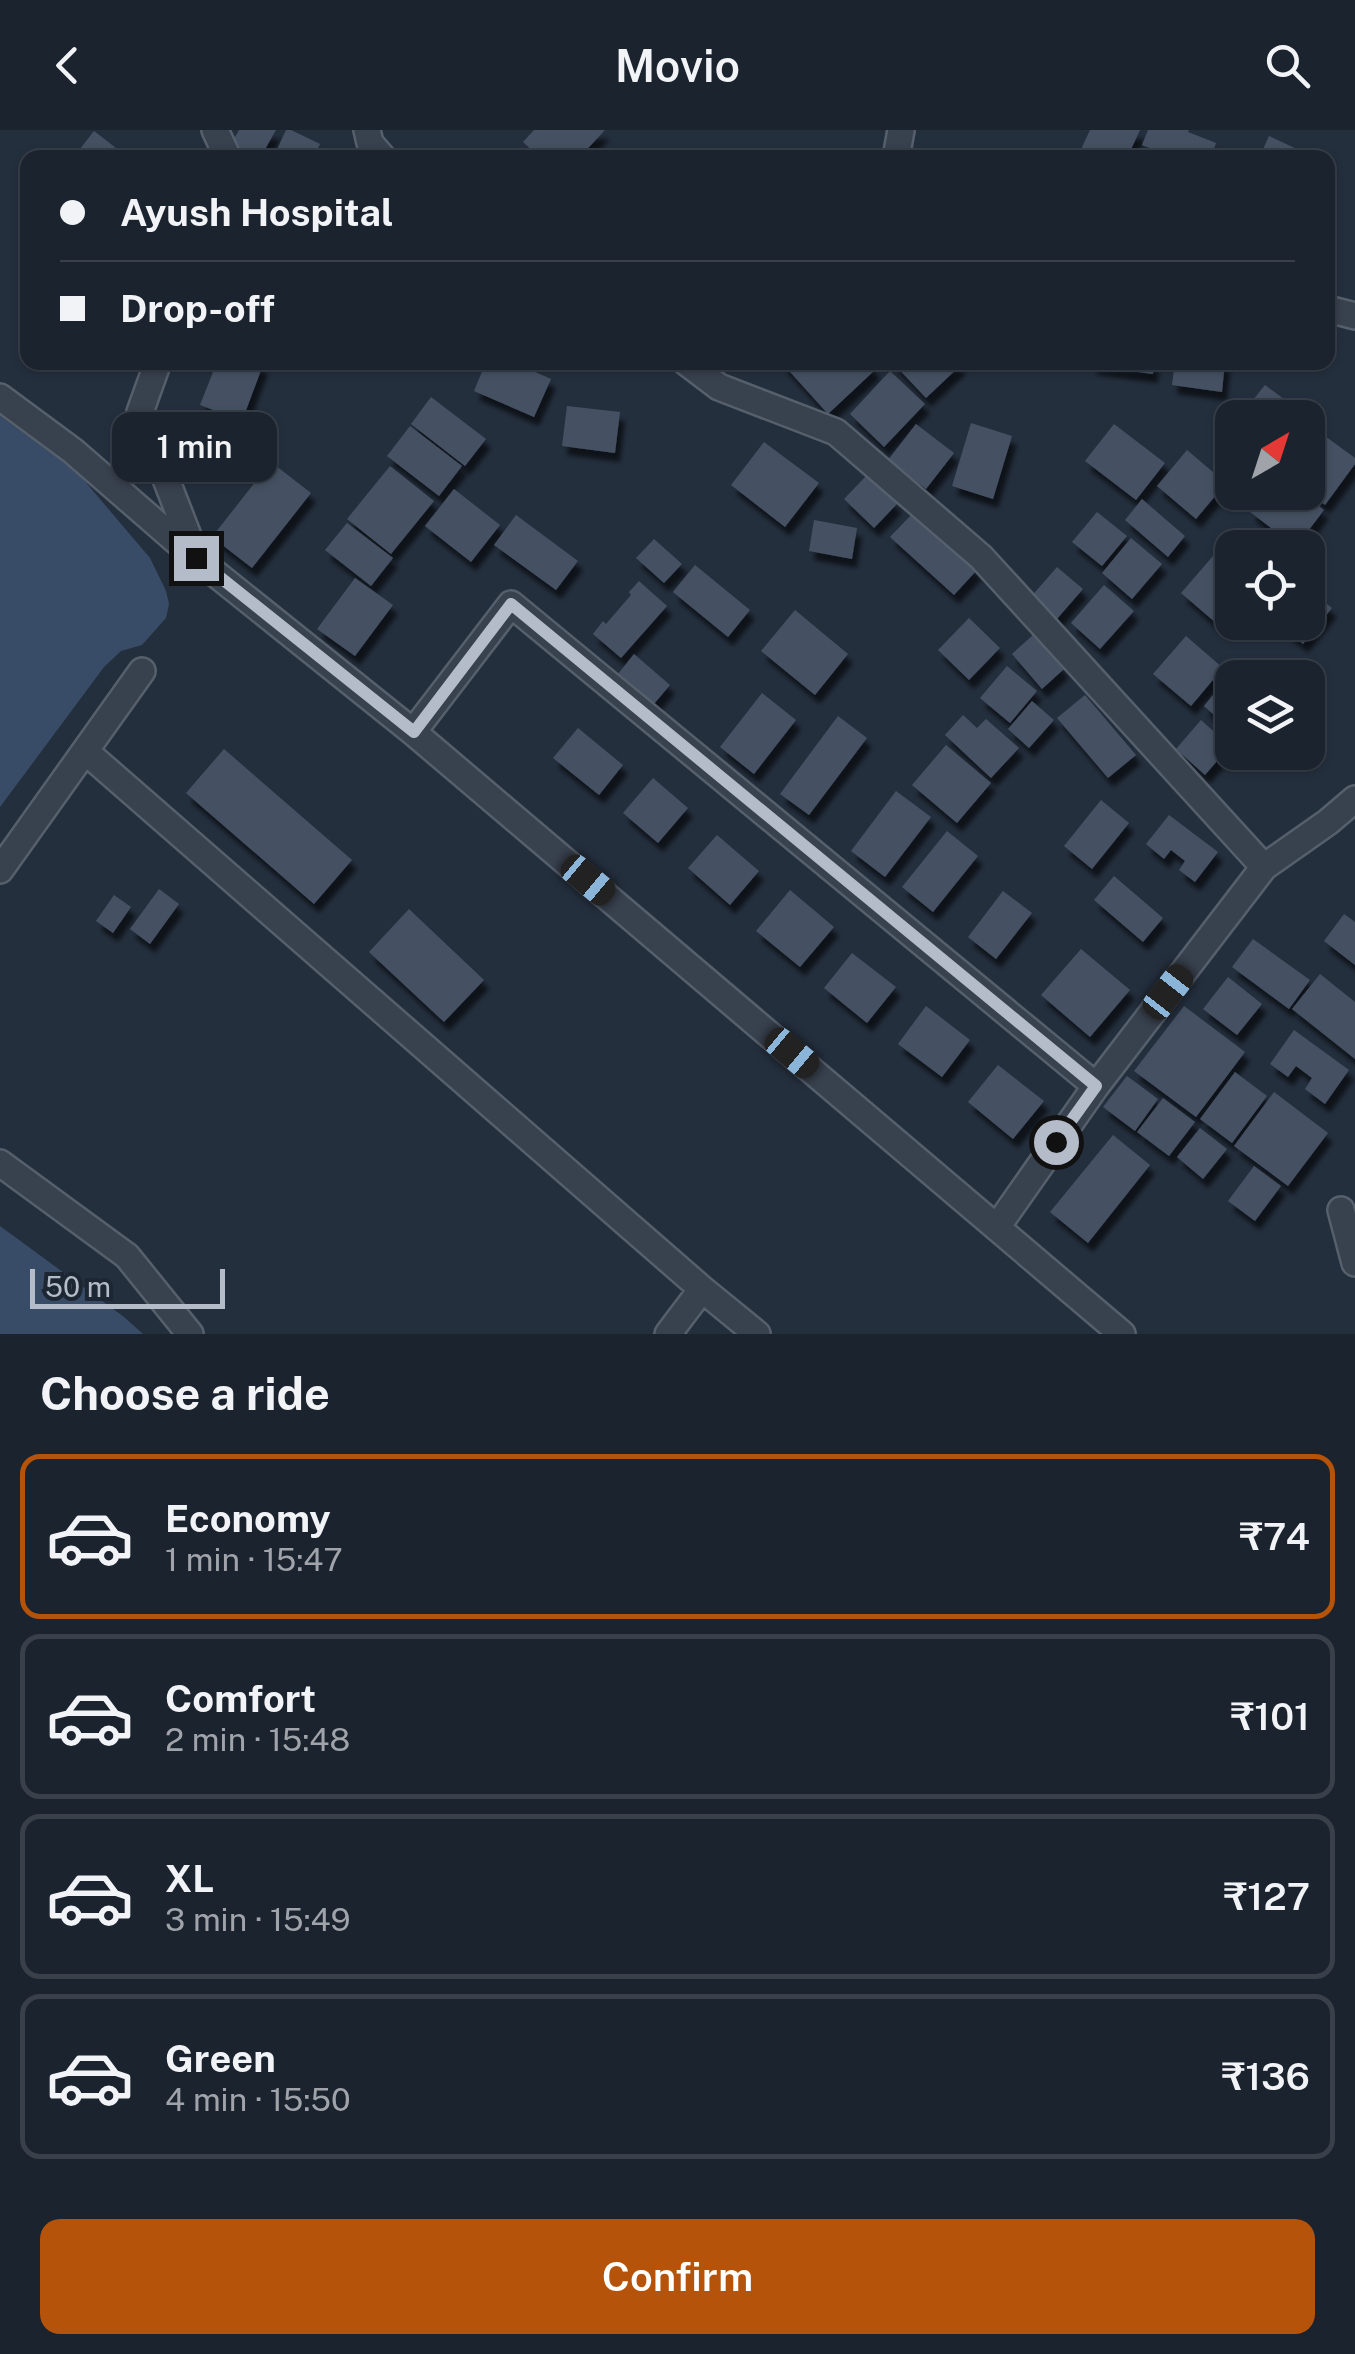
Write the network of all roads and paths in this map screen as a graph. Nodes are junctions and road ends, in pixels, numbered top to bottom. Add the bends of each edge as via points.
1 (155, 370) edge
2 (697, 370) edge
3 (0, 397) edge
4 (196, 558) junction
5 (142, 671) dead end
6 (414, 732) junction
7 (85, 751) junction
8 (1355, 800) edge
9 (1264, 867) junction
10 (0, 870) edge
11 (1096, 1086) junction
12 (0, 1163) edge
13 (1341, 1210) dead end
14 (996, 1226) junction
15 (1355, 1264) edge
16 (702, 1289) junction
17 (190, 1334) edge
18 (668, 1334) edge
19 (757, 1334) edge
20 (1122, 1334) edge

1 - 4 street via 140,412
2 - 9 street via 719,387 836,432 980,556
3 - 4 street
4 - 6 street
5 - 7 street
6 - 11 street via 511,604
6 - 14 street
7 - 10 street
7 - 16 street
8 - 9 street
9 - 11 street
11 - 14 street
12 - 17 street via 127,1256
13 - 15 street
14 - 20 street
16 - 18 street
16 - 19 street

